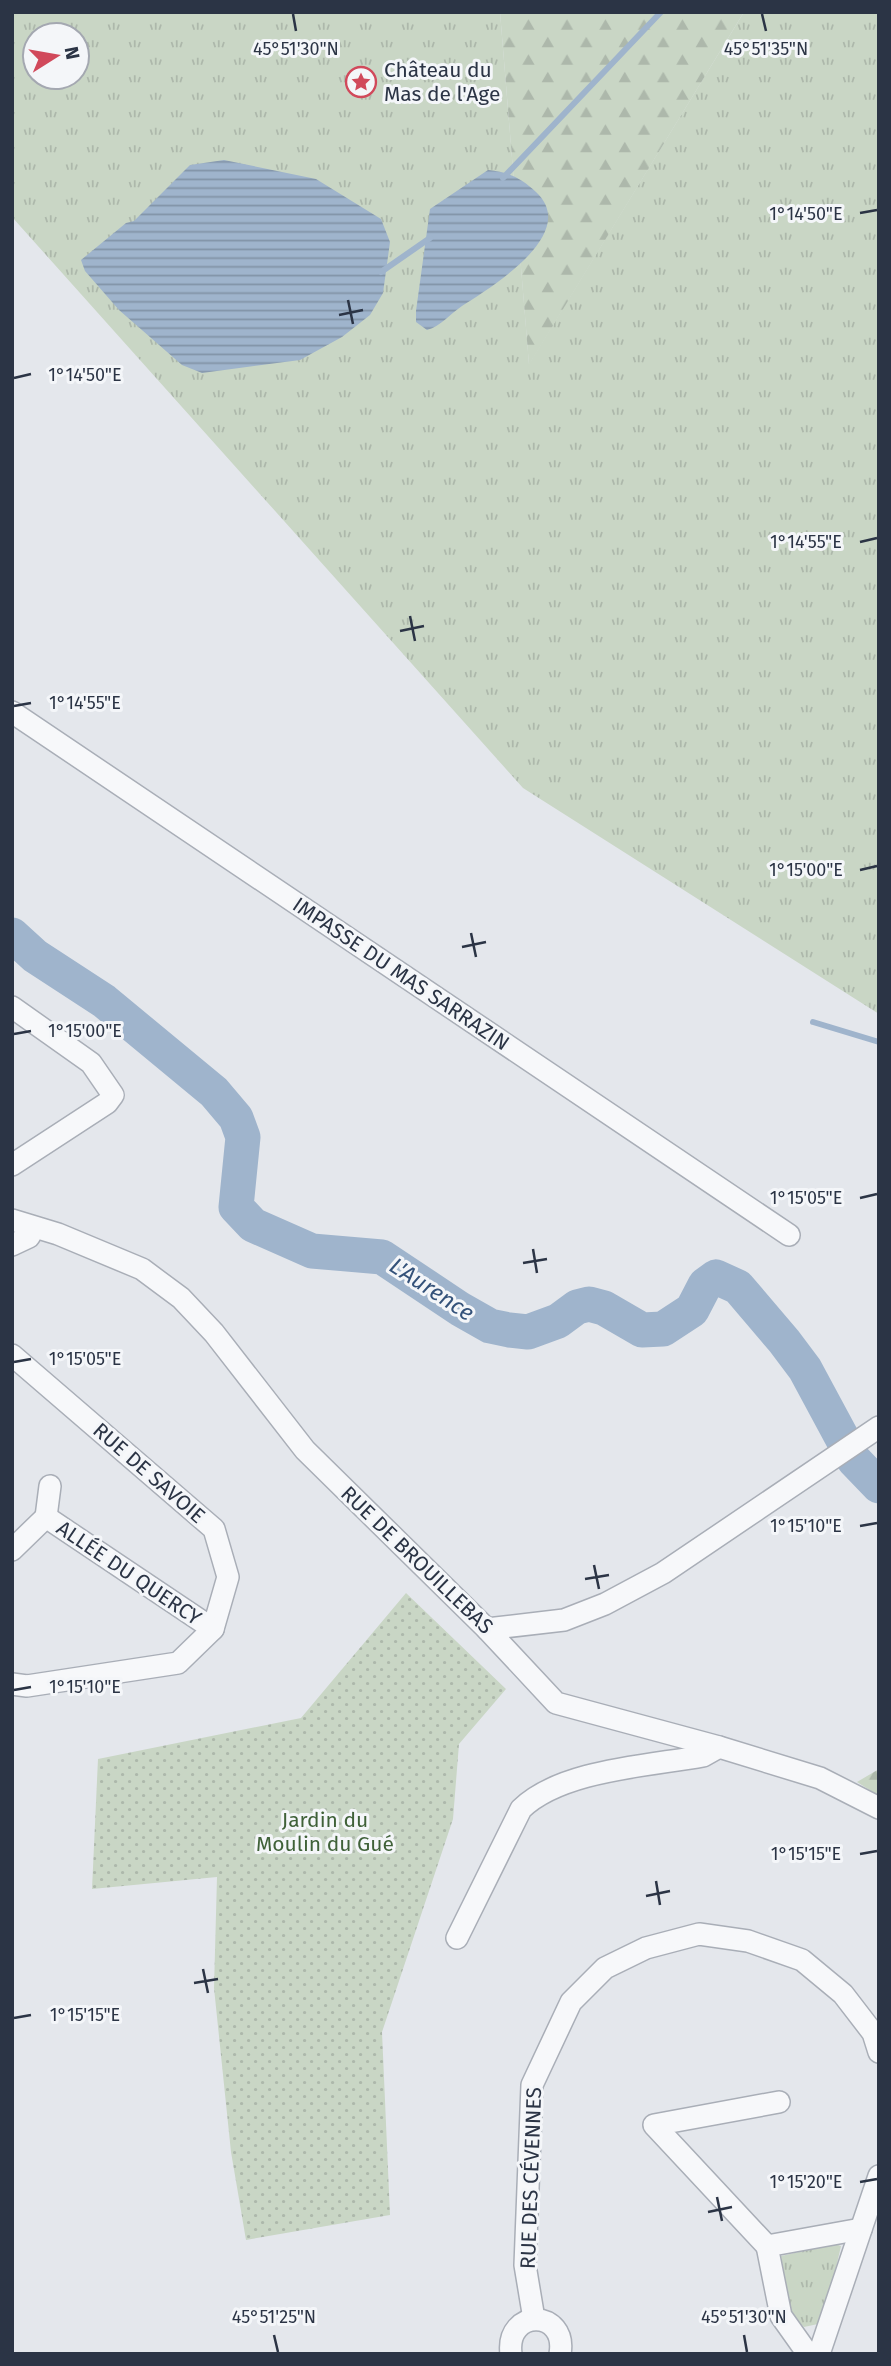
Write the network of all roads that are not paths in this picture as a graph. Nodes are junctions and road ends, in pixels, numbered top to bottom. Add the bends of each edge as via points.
1 (12, 712) edge
2 (12, 1007) edge
3 (12, 1165) edge
4 (12, 1220) edge
5 (34, 1228) junction
6 (789, 1236) dead end
7 (12, 1245) edge
8 (12, 1355) edge
9 (879, 1427) edge
10 (50, 1486) dead end
11 (46, 1517) junction
12 (12, 1550) edge
13 (213, 1629) junction
14 (487, 1629) junction
15 (20, 1685) edge
16 (12, 1705) edge
17 (719, 1747) junction
18 (879, 1808) edge
19 (457, 1938) dead end
20 (879, 2052) edge
21 (779, 2102) dead end
22 (879, 2176) edge
23 (861, 2229) junction
24 (766, 2246) junction
25 (534, 2319) junction
26 (511, 2354) edge
27 (560, 2354) edge
28 (808, 2354) edge
29 (819, 2354) edge

1 - 6 street, IMPASSE DU MAS SARRAZIN
2 - 3 street via 91,1063 113,1095 107,1104
4 - 5 street, RUE DE BROUILLEBAS
5 - 7 street via 29,1237
5 - 14 street, RUE DE BROUILLEBAS via 142,1269 181,1298 305,1450
8 - 13 street, RUE DE SAVOIE via 214,1529 228,1577
9 - 14 street via 663,1573 604,1604 564,1620
10 - 11 street, ALLÉE DU QUERCY
11 - 12 street, ALLÉE DU QUERCY
11 - 13 street, ALLÉE DU QUERCY
13 - 15 street, RUE DE SAVOIE via 178,1663
14 - 17 street, RUE DE BROUILLEBAS via 556,1703
15 - 16 street, RUE DE SAVOIE
17 - 18 street, RUE DE BROUILLEBAS via 820,1778
17 - 19 street via 703,1756 563,1782 535,1795 521,1809
20 - 25 street, RUE DES CÉVENNES via 873,2033 842,1994 802,1960 748,1941 699,1934 646,1948 605,1968 571,2002 532,2085 525,2265
21 - 24 street via 654,2125
22 - 23 street
23 - 24 street
23 - 29 street
24 - 28 street via 781,2316
25 - 26 street via 519,2325 509,2341
25 - 27 street via 550,2323 560,2336

